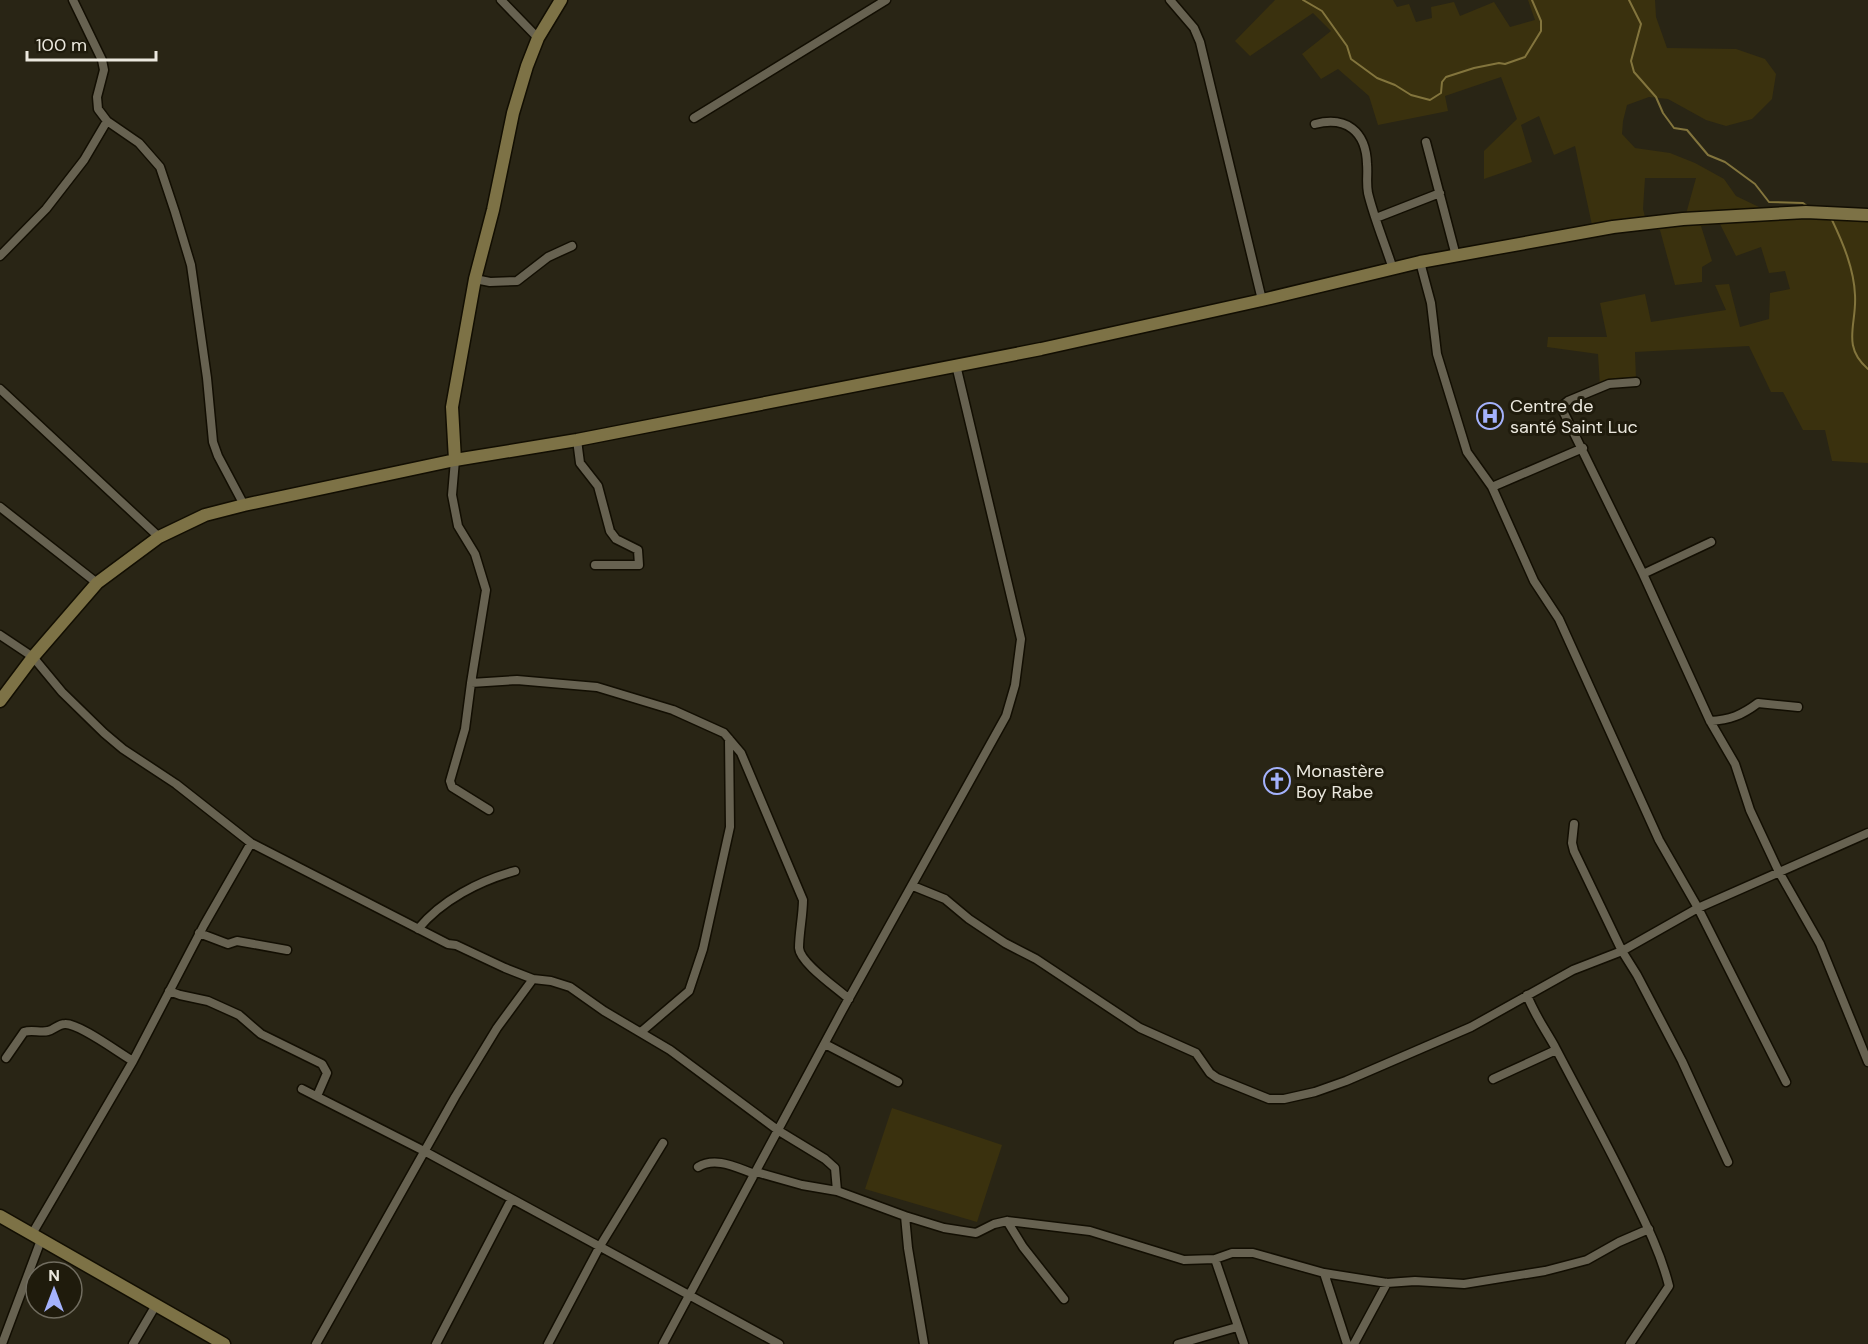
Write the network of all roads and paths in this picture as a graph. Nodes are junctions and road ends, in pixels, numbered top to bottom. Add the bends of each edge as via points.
1 (73, 0) edge
2 (501, 0) edge
3 (561, 0) edge
4 (886, 0) edge
5 (1170, 0) edge
6 (538, 38) junction
7 (694, 118) dead end
8 (107, 121) junction
9 (1314, 124) dead end
10 (1426, 142) dead end
11 (1440, 192) junction
12 (1868, 215) edge
13 (1376, 218) junction
14 (572, 246) dead end
15 (0, 256) edge
16 (1456, 256) junction
17 (1420, 262) junction
18 (1393, 269) junction
19 (475, 279) junction
20 (1262, 300) junction
21 (956, 365) junction
22 (1636, 382) dead end
23 (0, 389) edge
24 (577, 440) junction
25 (1582, 448) junction
26 (455, 460) junction
27 (1492, 487) junction
28 (244, 505) junction
29 (0, 507) edge
30 (159, 537) junction
31 (1711, 542) dead end
32 (595, 565) dead end
33 (1643, 574) junction
34 (97, 583) junction
35 (0, 635) edge
36 (33, 657) junction
37 (471, 683) junction
38 (0, 701) edge
39 (1798, 707) dead end
40 (1710, 721) junction
41 (729, 738) junction
42 (489, 810) dead end
43 (1574, 824) dead end
44 (1868, 833) edge
45 (251, 843) junction
46 (515, 871) dead end
47 (1779, 872) junction
48 (913, 886) junction
49 (1698, 908) junction
50 (418, 929) junction
51 (199, 933) junction
52 (287, 950) dead end
53 (1622, 951) junction
54 (533, 979) junction
55 (169, 991) junction
56 (1527, 995) junction
57 (849, 999) junction
58 (641, 1032) junction
59 (825, 1044) junction
60 (1556, 1050) junction
61 (6, 1058) dead end
62 (133, 1061) junction
63 (1868, 1062) edge
64 (1493, 1079) dead end
65 (898, 1082) dead end
66 (1786, 1082) dead end
67 (302, 1089) dead end
68 (317, 1096) junction
69 (779, 1131) junction
70 (663, 1143) dead end
71 (424, 1151) junction
72 (1728, 1162) dead end
73 (698, 1167) dead end
74 (755, 1173) junction
75 (837, 1191) junction
76 (511, 1200) junction
77 (0, 1216) edge
78 (905, 1216) junction
79 (1007, 1221) junction
80 (1649, 1229) junction
81 (37, 1237) junction
82 (600, 1246) junction
83 (1215, 1259) junction
84 (1324, 1273) junction
85 (1387, 1283) junction
86 (689, 1295) junction
87 (1064, 1299) dead end
88 (156, 1305) junction
89 (1237, 1327) junction
90 (2, 1344) edge
91 (133, 1344) edge
92 (224, 1344) edge
93 (316, 1344) edge
94 (436, 1344) edge
95 (548, 1344) edge
96 (663, 1344) edge
97 (779, 1344) edge
98 (924, 1344) edge
99 (1178, 1344) edge
100 (1244, 1344) edge
101 (1347, 1344) edge
102 (1354, 1344) edge
103 (1630, 1344) edge

1 - 8 street via 102,60 104,70 97,97 98,109
2 - 6 street
3 - 6 main road
4 - 7 street
5 - 20 street via 1194,28 1200,42
6 - 19 main road via 513,113
8 - 15 street via 84,160 46,209
8 - 28 street via 139,143 160,167 191,265 213,442
9 - 13 street via 1338,121 1360,138
10 - 11 street
11 - 13 street
11 - 16 street
12 - 16 main road via 1806,212 1632,223
13 - 18 street
14 - 19 street via 548,257 517,281
16 - 17 main road
17 - 18 main road
17 - 27 street via 1431,303 1437,354 1467,452
18 - 20 main road
19 - 26 main road via 452,407
20 - 21 main road
21 - 24 main road
21 - 48 street via 1019,626 1020,656 1006,716
22 - 25 street via 1609,384 1563,405
23 - 30 street
24 - 26 main road
24 - 32 street via 580,463 597,486 610,531 639,553 639,565
25 - 27 street
25 - 33 street
26 - 28 main road
26 - 37 street via 452,495 458,526 475,554 486,590
27 - 49 street via 1534,581 1559,619 1659,840
28 - 30 main road via 205,515
29 - 34 street
30 - 34 main road
31 - 33 street
33 - 40 street
34 - 36 main road
35 - 36 street
36 - 38 main road
36 - 45 street via 104,733
37 - 41 street via 517,680 597,687 673,710
37 - 42 street via 465,729 450,781 452,787
39 - 40 street via 1758,703 1742,715
40 - 47 street via 1735,764 1750,810
41 - 57 street via 741,753 803,900 799,950 805,961
41 - 58 street via 730,827 703,949 689,991
43 - 53 street via 1574,851
44 - 47 street
45 - 50 street
45 - 51 street
46 - 50 street via 450,900
47 - 49 street
47 - 63 street via 1820,945
48 - 56 street via 945,899 1005,944 1044,964 1140,1028 1196,1053 1217,1078 1269,1099 1315,1092 1346,1081 1471,1028
48 - 57 street
49 - 53 street
49 - 66 street
50 - 54 street
51 - 52 street via 228,944
51 - 55 street
53 - 56 street via 1573,970
53 - 72 street via 1682,1061
54 - 58 street via 570,987
54 - 71 street via 497,1028
55 - 62 street
55 - 68 street via 208,1000 239,1016 261,1034 322,1064 327,1073
56 - 60 street
57 - 59 street
58 - 69 street
59 - 65 street
59 - 69 street
60 - 64 street
60 - 80 street
61 - 62 street via 24,1032 47,1032 67,1023
62 - 81 street
67 - 68 street
68 - 71 street
69 - 74 street
69 - 75 street via 835,1168
70 - 82 street
71 - 76 street
71 - 93 street
73 - 74 street via 719,1162
74 - 75 street
74 - 86 street
75 - 78 street
76 - 82 street
76 - 94 street
77 - 81 main road
78 - 79 street via 976,1233
78 - 98 street
79 - 83 street via 1090,1231 1184,1260
79 - 87 street
80 - 85 street via 1587,1260 1545,1270 1464,1284
80 - 103 street via 1669,1286
81 - 88 main road
81 - 90 street
82 - 86 street
82 - 95 street
83 - 84 street via 1232,1253 1253,1253
83 - 89 street
84 - 85 street
84 - 101 street
85 - 102 street
86 - 96 street
86 - 97 street
88 - 91 street
88 - 92 main road
89 - 99 street
89 - 100 street

